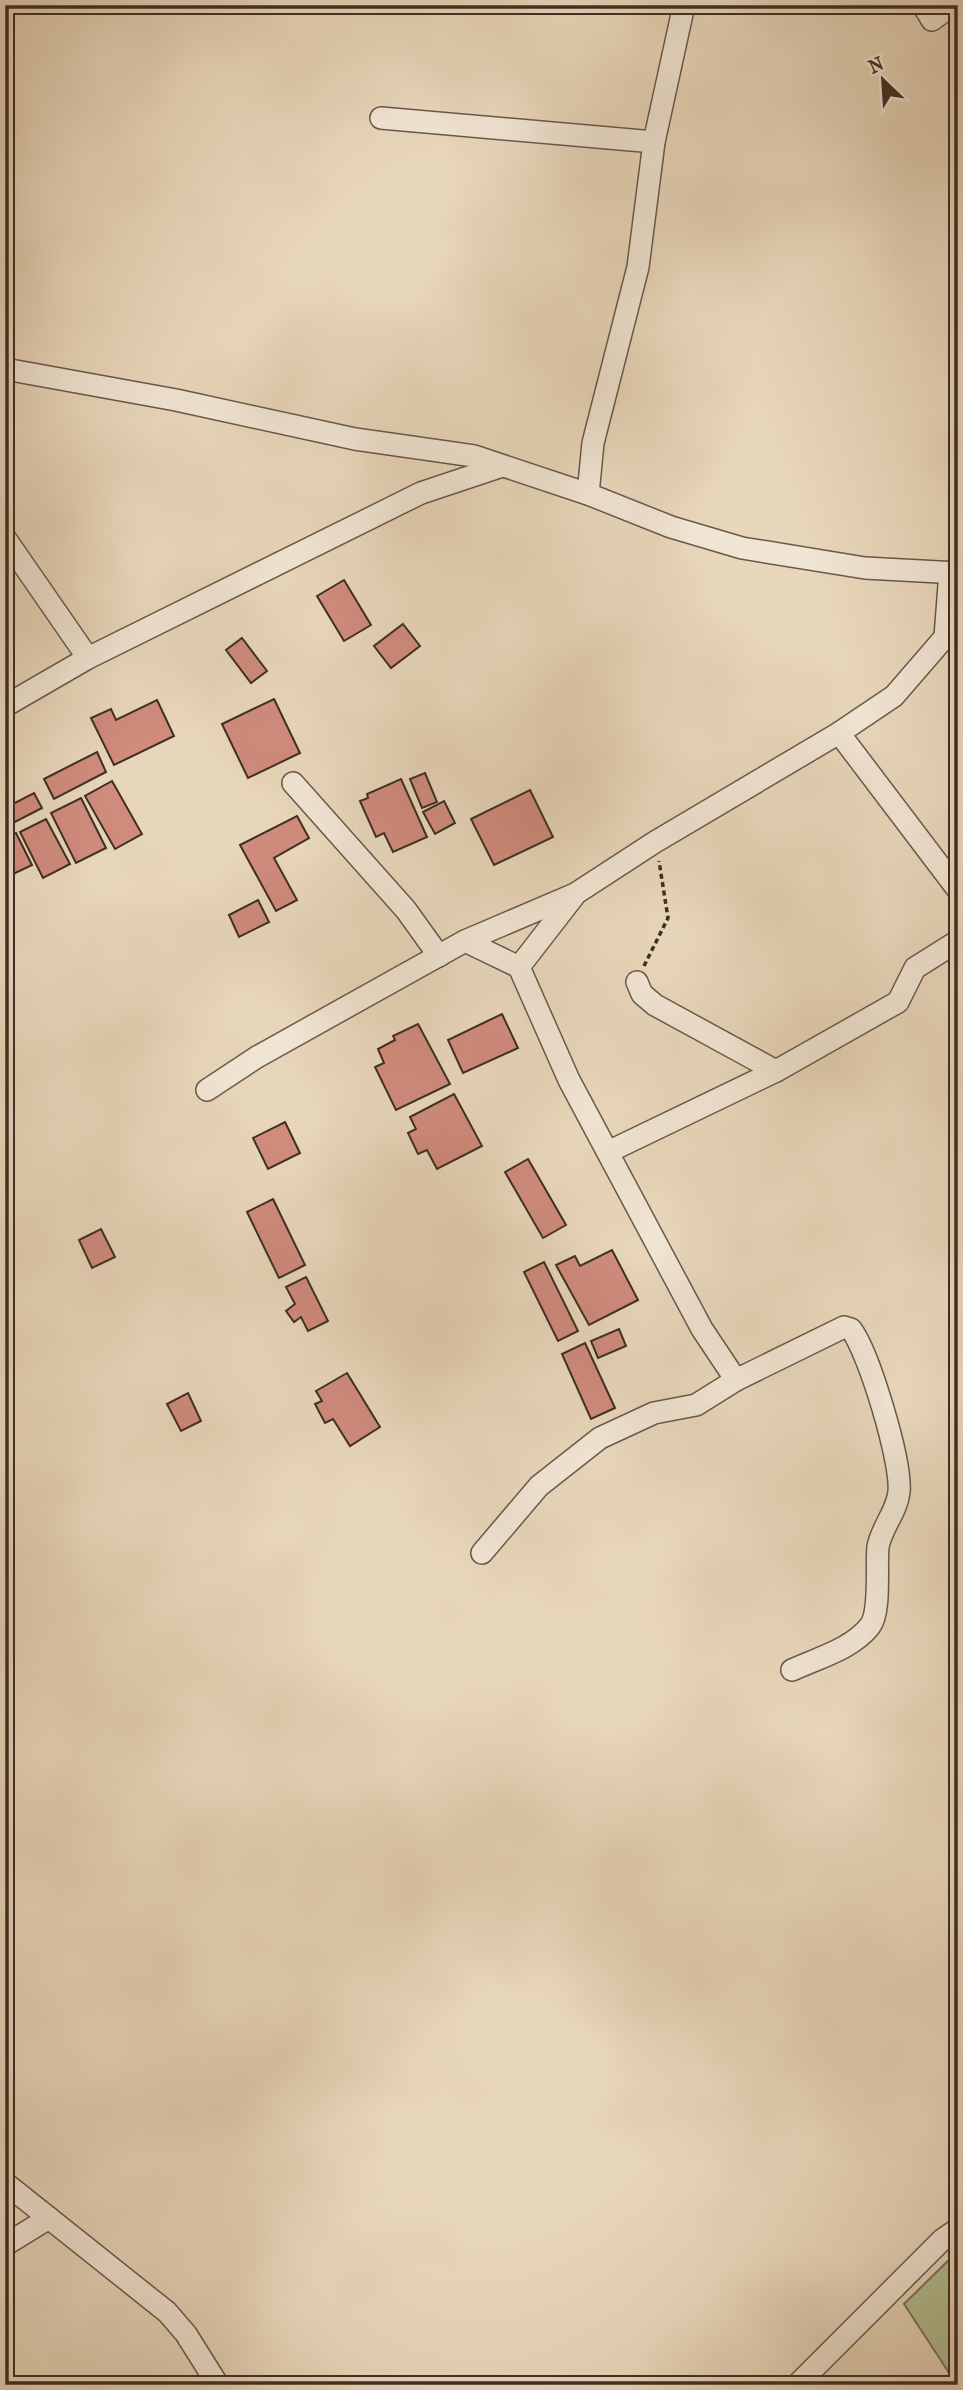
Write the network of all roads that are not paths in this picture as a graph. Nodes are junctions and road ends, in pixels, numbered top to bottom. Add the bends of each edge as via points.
1 (684, 5) edge
2 (923, 5) edge
3 (952, 5) edge
4 (381, 118) dead end
5 (654, 142) junction
6 (5, 369) edge
7 (502, 466) junction
8 (588, 494) junction
9 (5, 538) edge
10 (954, 572) edge
11 (88, 659) junction
12 (5, 706) edge
13 (839, 733) junction
14 (293, 783) dead end
15 (958, 890) edge
16 (575, 894) junction
17 (465, 941) junction
18 (958, 942) edge
19 (439, 956) junction
20 (519, 967) junction
21 (636, 982) road end
22 (776, 1071) junction
23 (208, 1090) dead end
24 (608, 1152) junction
25 (736, 1380) junction
26 (482, 1553) dead end
27 (792, 1670) dead end
28 (5, 2183) edge
29 (49, 2218) junction
30 (958, 2229) edge
31 (5, 2245) edge
32 (218, 2385) edge
33 (797, 2385) edge

1 - 5 street
2 - 3 street via 932,20
4 - 5 street
5 - 8 street via 638,267 593,443
6 - 7 street via 355,439 474,456
7 - 8 street
7 - 11 street via 421,493
8 - 10 street via 671,527 743,548 865,568
9 - 11 street
10 - 13 street via 945,637 937,650 894,696
11 - 12 street
13 - 15 street
13 - 16 street
14 - 19 street via 407,910
16 - 17 street
16 - 20 street
17 - 19 street
17 - 20 street
18 - 22 street via 915,968 898,1002
19 - 23 street via 257,1057
20 - 24 street via 569,1080
21 - 22 street via 654,1005
22 - 24 street
24 - 25 street via 702,1329
25 - 26 street via 696,1405 654,1413 600,1438 539,1486
25 - 27 street via 844,1327 851,1329 871,1372 892,1446 899,1491 878,1544 873,1623 857,1641
28 - 29 street
29 - 31 street
29 - 32 street via 167,2312
30 - 33 street

